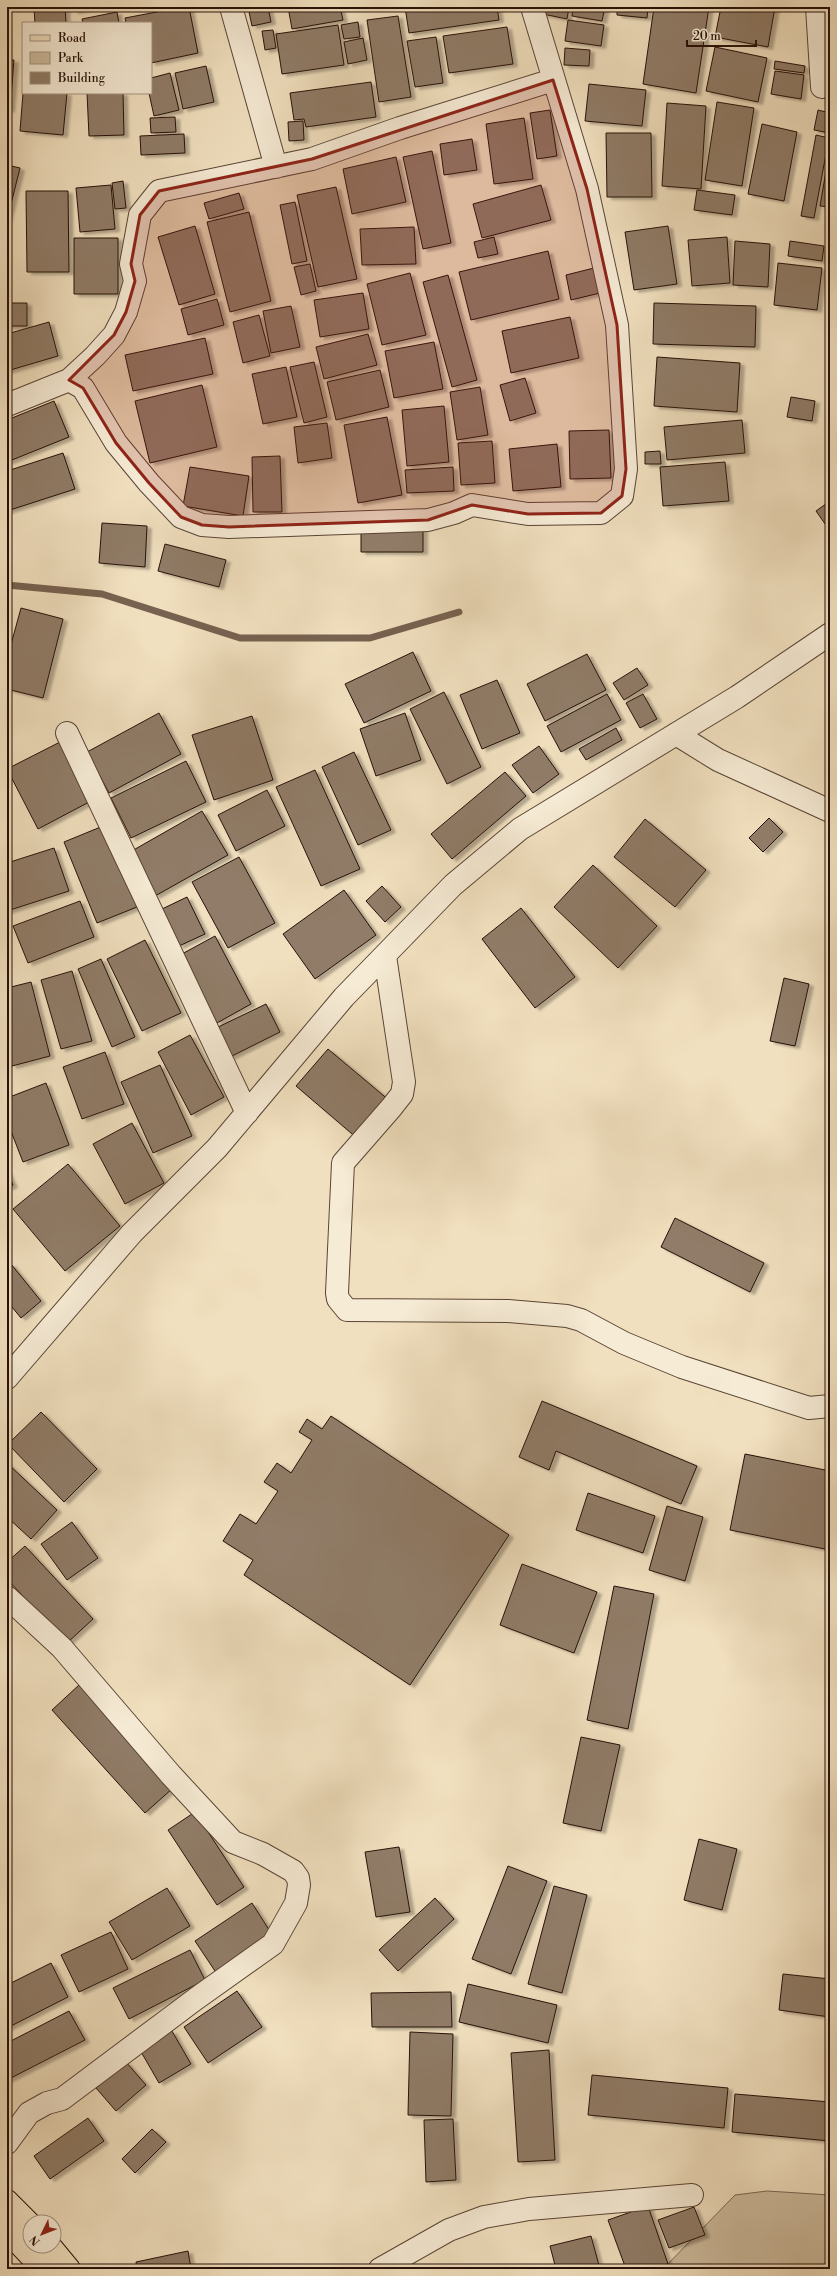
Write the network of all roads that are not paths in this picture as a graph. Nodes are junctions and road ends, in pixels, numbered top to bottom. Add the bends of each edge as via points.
1 (231, 7) edge
2 (532, 7) edge
3 (817, 7) edge
4 (553, 80) junction
5 (822, 87) dead end
6 (276, 167) junction
7 (69, 380) junction
8 (7, 405) edge
9 (830, 634) edge
10 (67, 733) dead end
11 (676, 734) junction
12 (830, 811) edge
13 (385, 956) junction
14 (247, 1113) junction
15 (7, 1378) edge
16 (830, 1406) edge
17 (7, 1597) edge
18 (7, 2143) edge
19 (692, 2195) dead end
20 (7, 2201) edge
21 (22, 2216) edge
22 (7, 2231) edge
23 (57, 2254) edge
24 (43, 2269) edge
25 (69, 2269) edge
26 (380, 2269) edge

1 - 6 street
2 - 4 street
3 - 5 street
4 - 6 street via 400,128 312,159
4 - 7 street via 587,190 617,325 626,469 622,496 601,513 528,514 472,505 428,520 229,527 202,525 182,517 149,483 116,443 83,388
6 - 7 street via 159,191 140,215 131,264 135,281 126,312 114,335
7 - 8 street
9 - 11 street via 737,697
10 - 14 street
11 - 12 street via 718,760
11 - 13 street via 520,829 453,885
13 - 14 street via 344,997
13 - 16 street via 404,1082 402,1094 342,1163 336,1293 338,1300 347,1310 508,1312 567,1316 581,1320 624,1343 682,1367 809,1408
14 - 15 street via 217,1148 132,1233
17 - 18 street via 62,1648 171,1775 233,1842 263,1854 294,1871 299,1885 296,1903 274,1944 62,2099 47,2103 29,2113
19 - 26 street via 529,2209 484,2216 449,2230
20 - 21 main road
22 - 24 main road
23 - 25 main road

